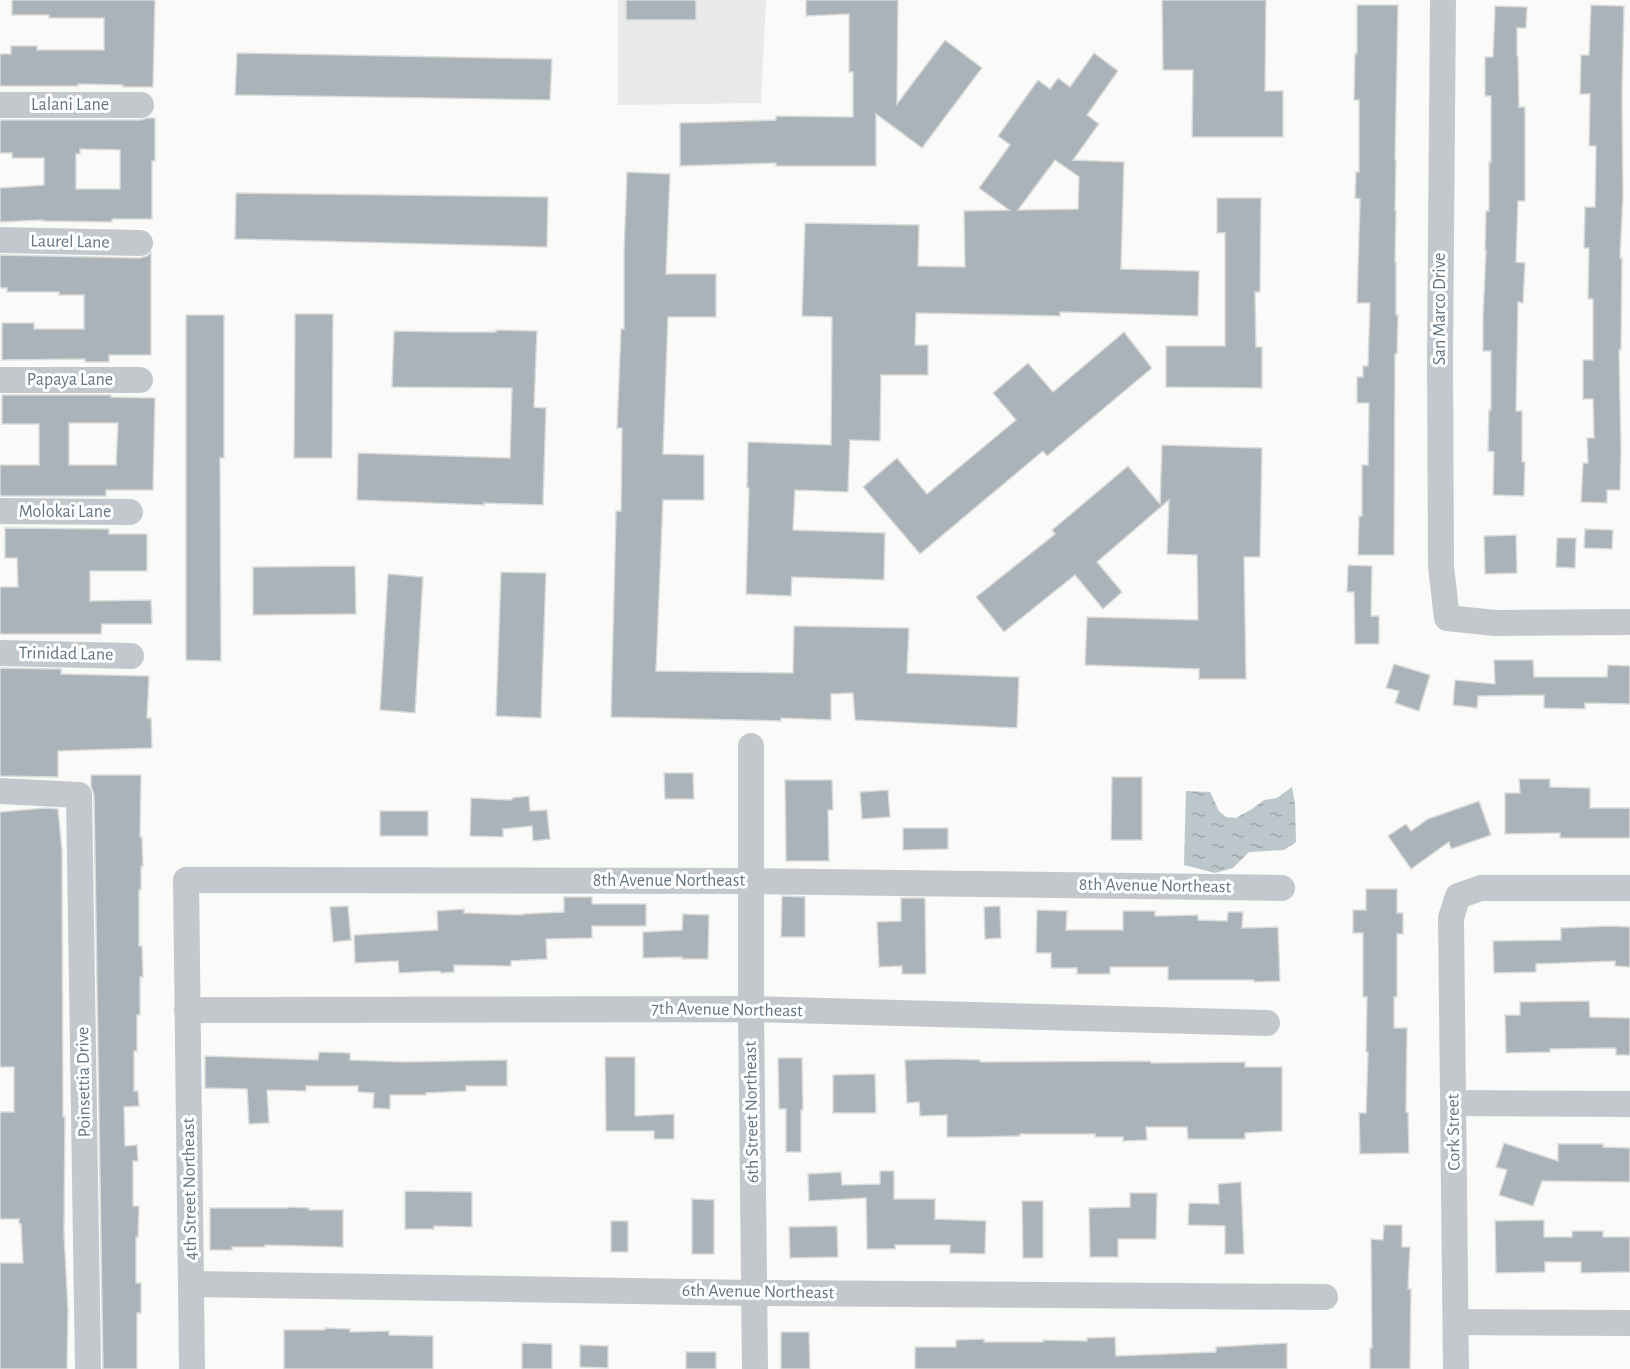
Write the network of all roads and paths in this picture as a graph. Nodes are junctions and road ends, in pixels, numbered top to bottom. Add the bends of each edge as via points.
1 (1443, 0) edge
2 (0, 105) edge
3 (141, 105) dead end
4 (0, 240) edge
5 (140, 243) dead end
6 (0, 380) edge
7 (140, 380) dead end
8 (0, 511) edge
9 (130, 512) dead end
10 (1630, 622) edge
11 (0, 653) edge
12 (131, 656) dead end
13 (751, 746) dead end
14 (0, 791) edge
15 (751, 881) junction
16 (1282, 888) dead end
17 (1630, 888) edge
18 (751, 1009) junction
19 (187, 1010) junction
20 (1267, 1023) dead end
21 (1454, 1103) junction
22 (1630, 1104) edge
23 (191, 1284) junction
24 (754, 1293) junction
25 (1325, 1297) dead end
26 (1456, 1322) junction
27 (1630, 1323) edge
28 (88, 1369) edge
29 (192, 1369) edge
30 (755, 1369) edge
31 (1456, 1369) edge

1 - 10 street, San Marco Drive via 1440,369 1441,567 1446,618 1495,623
2 - 3 street, Lalani Lane
4 - 5 street, Laurel Lane
6 - 7 street, Papaya Lane
8 - 9 street, Molokai Lane
11 - 12 street, Trinidad Lane
13 - 15 street, 6th Street Northeast
14 - 28 street, Poinsettia Drive via 79,795
15 - 16 street, 8th Avenue Northeast
15 - 18 street, 6th Street Northeast
15 - 19 street, 8th Avenue Northeast via 186,880
17 - 21 street, Cork Street via 1481,888 1458,896 1451,918
18 - 19 street, 7th Avenue Northeast
18 - 20 street, 7th Avenue Northeast
18 - 24 street, 6th Street Northeast
19 - 23 street, 4th Street Northeast
21 - 22 street
21 - 26 street, Cork Street
23 - 24 street, 6th Avenue Northeast
23 - 29 street, 4th Street Northeast
24 - 25 street, 6th Avenue Northeast
24 - 30 street, 6th Street Northeast
26 - 27 street
26 - 31 street, Cork Street

